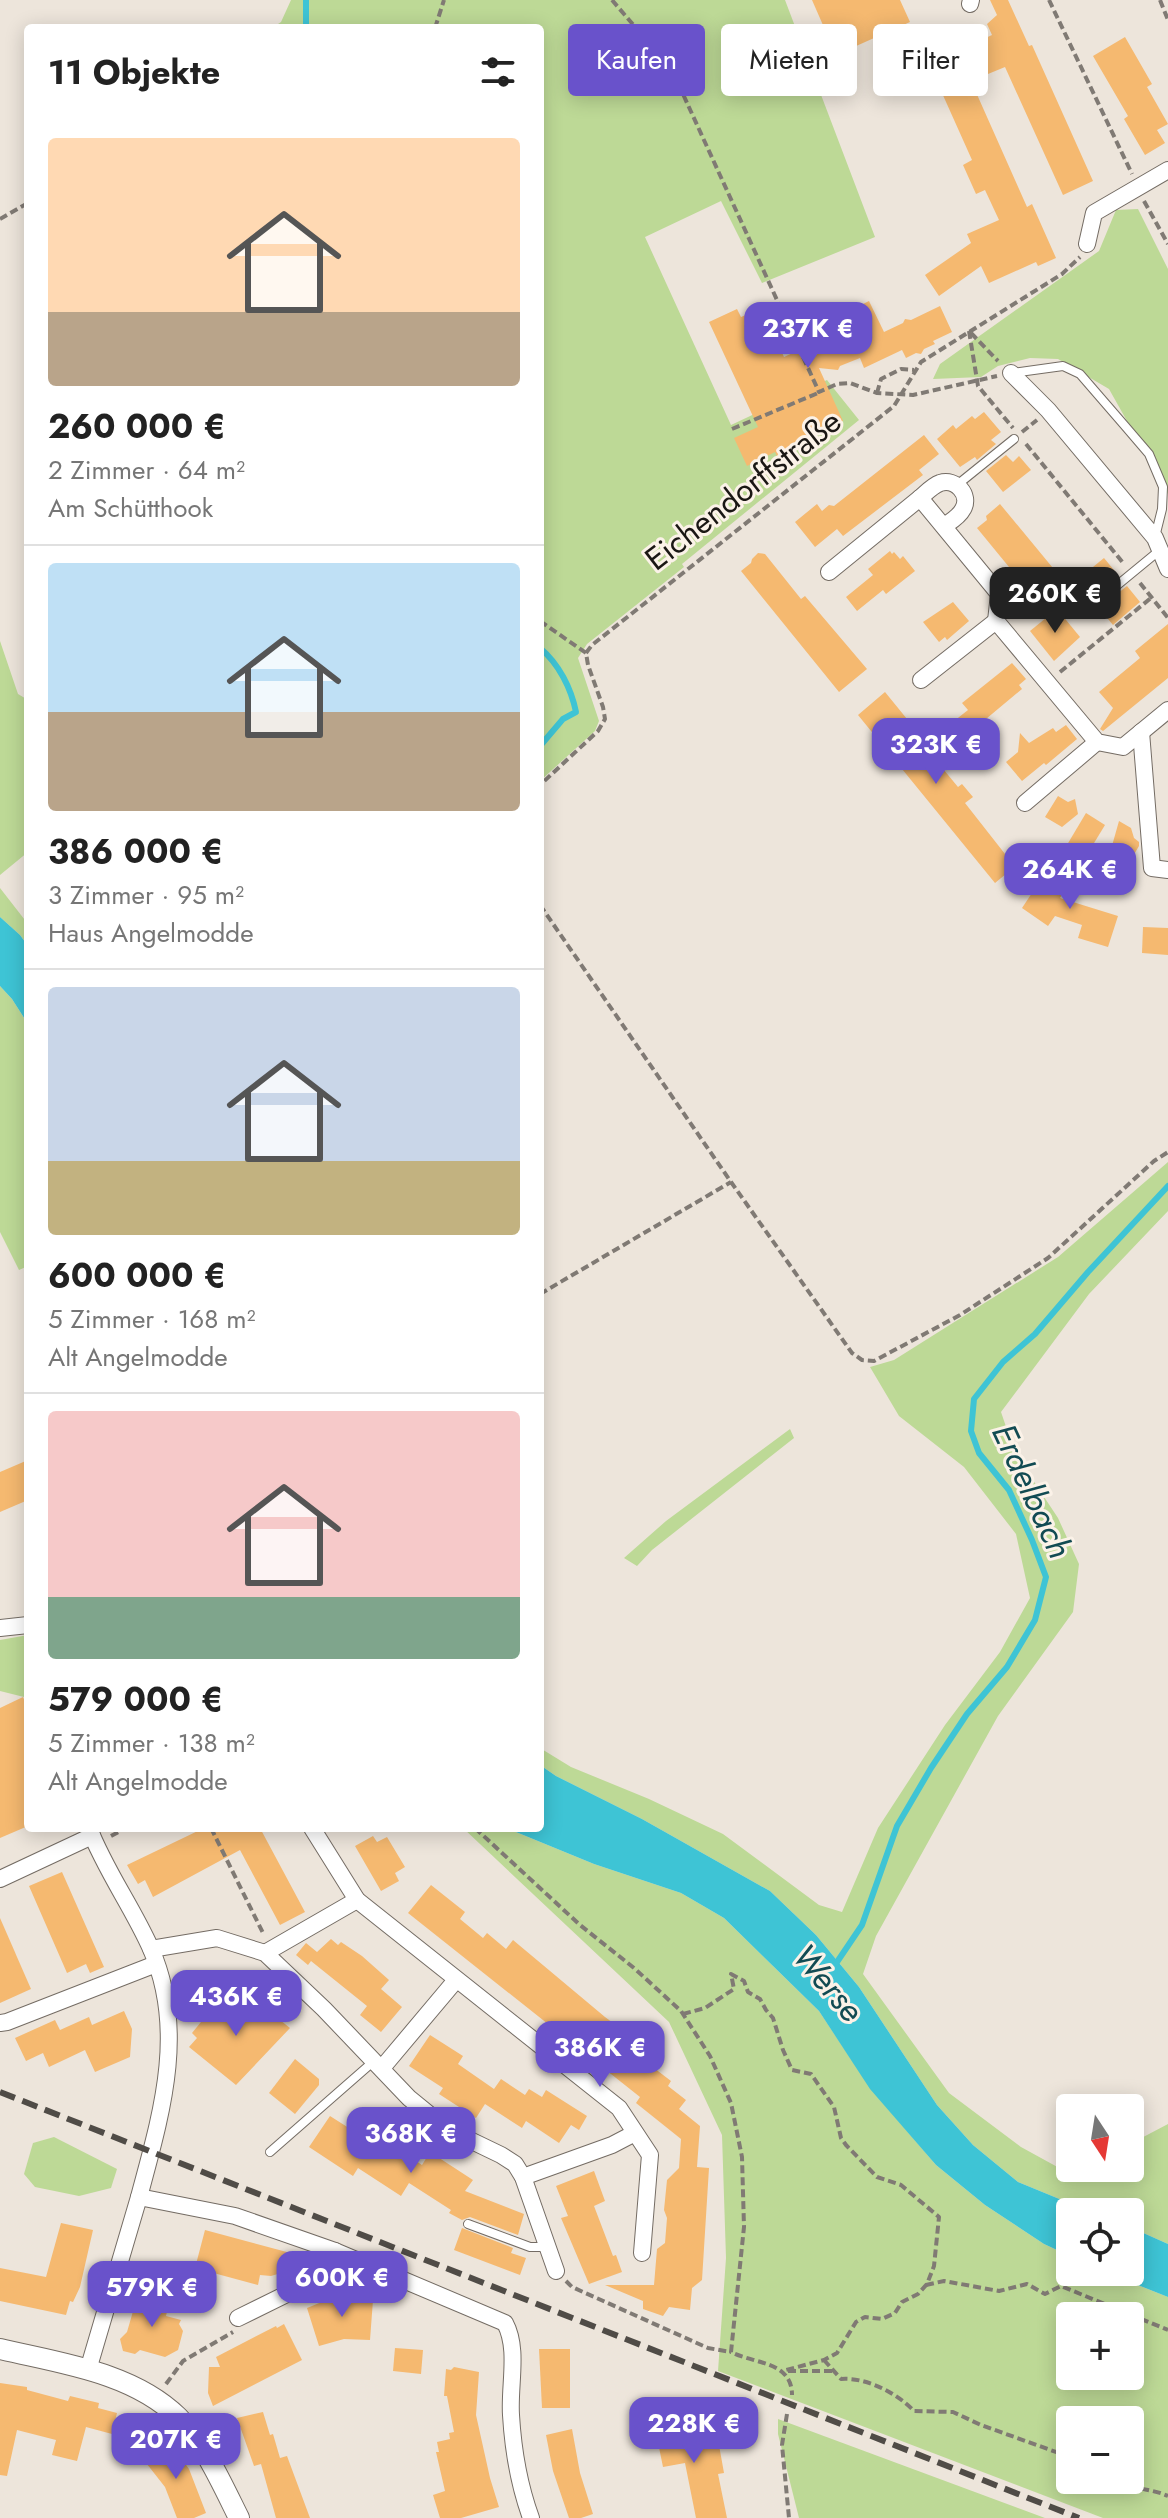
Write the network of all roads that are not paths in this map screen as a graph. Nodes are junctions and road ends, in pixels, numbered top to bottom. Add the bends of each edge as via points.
1 (1168, 170) edge
2 (1087, 244) road end
3 (1011, 373) joint
4 (1017, 437) road end
5 (957, 485) junction
6 (920, 498) junction
7 (944, 526) junction
8 (1157, 544) junction
9 (1168, 569) edge
10 (829, 572) dead end
11 (1098, 601) dead end
12 (996, 621) junction
13 (921, 680) dead end
14 (1168, 710) edge
15 (1141, 732) junction
16 (1097, 742) junction
17 (1025, 803) dead end
18 (1168, 870) edge
19 (24, 1625) edge
20 (0, 1628) edge
21 (90, 1832) edge
22 (314, 1832) edge
23 (0, 1879) edge
24 (357, 1900) junction
25 (265, 1953) junction
26 (154, 1957) junction
27 (456, 1980) junction
28 (0, 2023) edge
29 (378, 2064) junction
30 (635, 2133) junction
31 (270, 2152) dead end
32 (523, 2177) junction
33 (139, 2197) junction
34 (468, 2224) dead end
35 (547, 2247) junction
36 (335, 2251) junction
37 (642, 2253) dead end
38 (556, 2271) road end
39 (238, 2318) road end
40 (0, 2349) edge
41 (88, 2370) junction
42 (239, 2518) edge
43 (531, 2518) edge

1 - 2 street via 1094,213
3 - 8 street via 1048,410
3 - 8 lane via 1063,366 1080,374 1149,454 1163,487
4 - 5 lane
5 - 6 street via 939,483
5 - 7 street via 965,505
6 - 7 street
6 - 10 street
7 - 12 street via 999,594
8 - 9 street
8 - 11 lane
12 - 13 street
12 - 16 street
14 - 15 street
15 - 16 street via 1123,747
15 - 18 street via 1152,868
16 - 17 street
19 - 20 street
21 - 23 street
21 - 26 street
22 - 24 street
24 - 25 street
24 - 27 street
25 - 26 street via 217,1938
25 - 29 street
26 - 28 street
26 - 33 street via 170,2020 168,2072
27 - 29 street
27 - 30 street via 619,2108
29 - 31 lane
29 - 32 street via 447,2129 501,2155
30 - 32 street
30 - 37 street via 650,2155
32 - 35 street
33 - 36 street via 235,2216
33 - 41 street
34 - 35 lane via 530,2247
35 - 38 street
36 - 39 street via 309,2283
36 - 43 street via 505,2323 511,2335 517,2464
40 - 41 street
41 - 42 street via 154,2398 179,2418 212,2465

